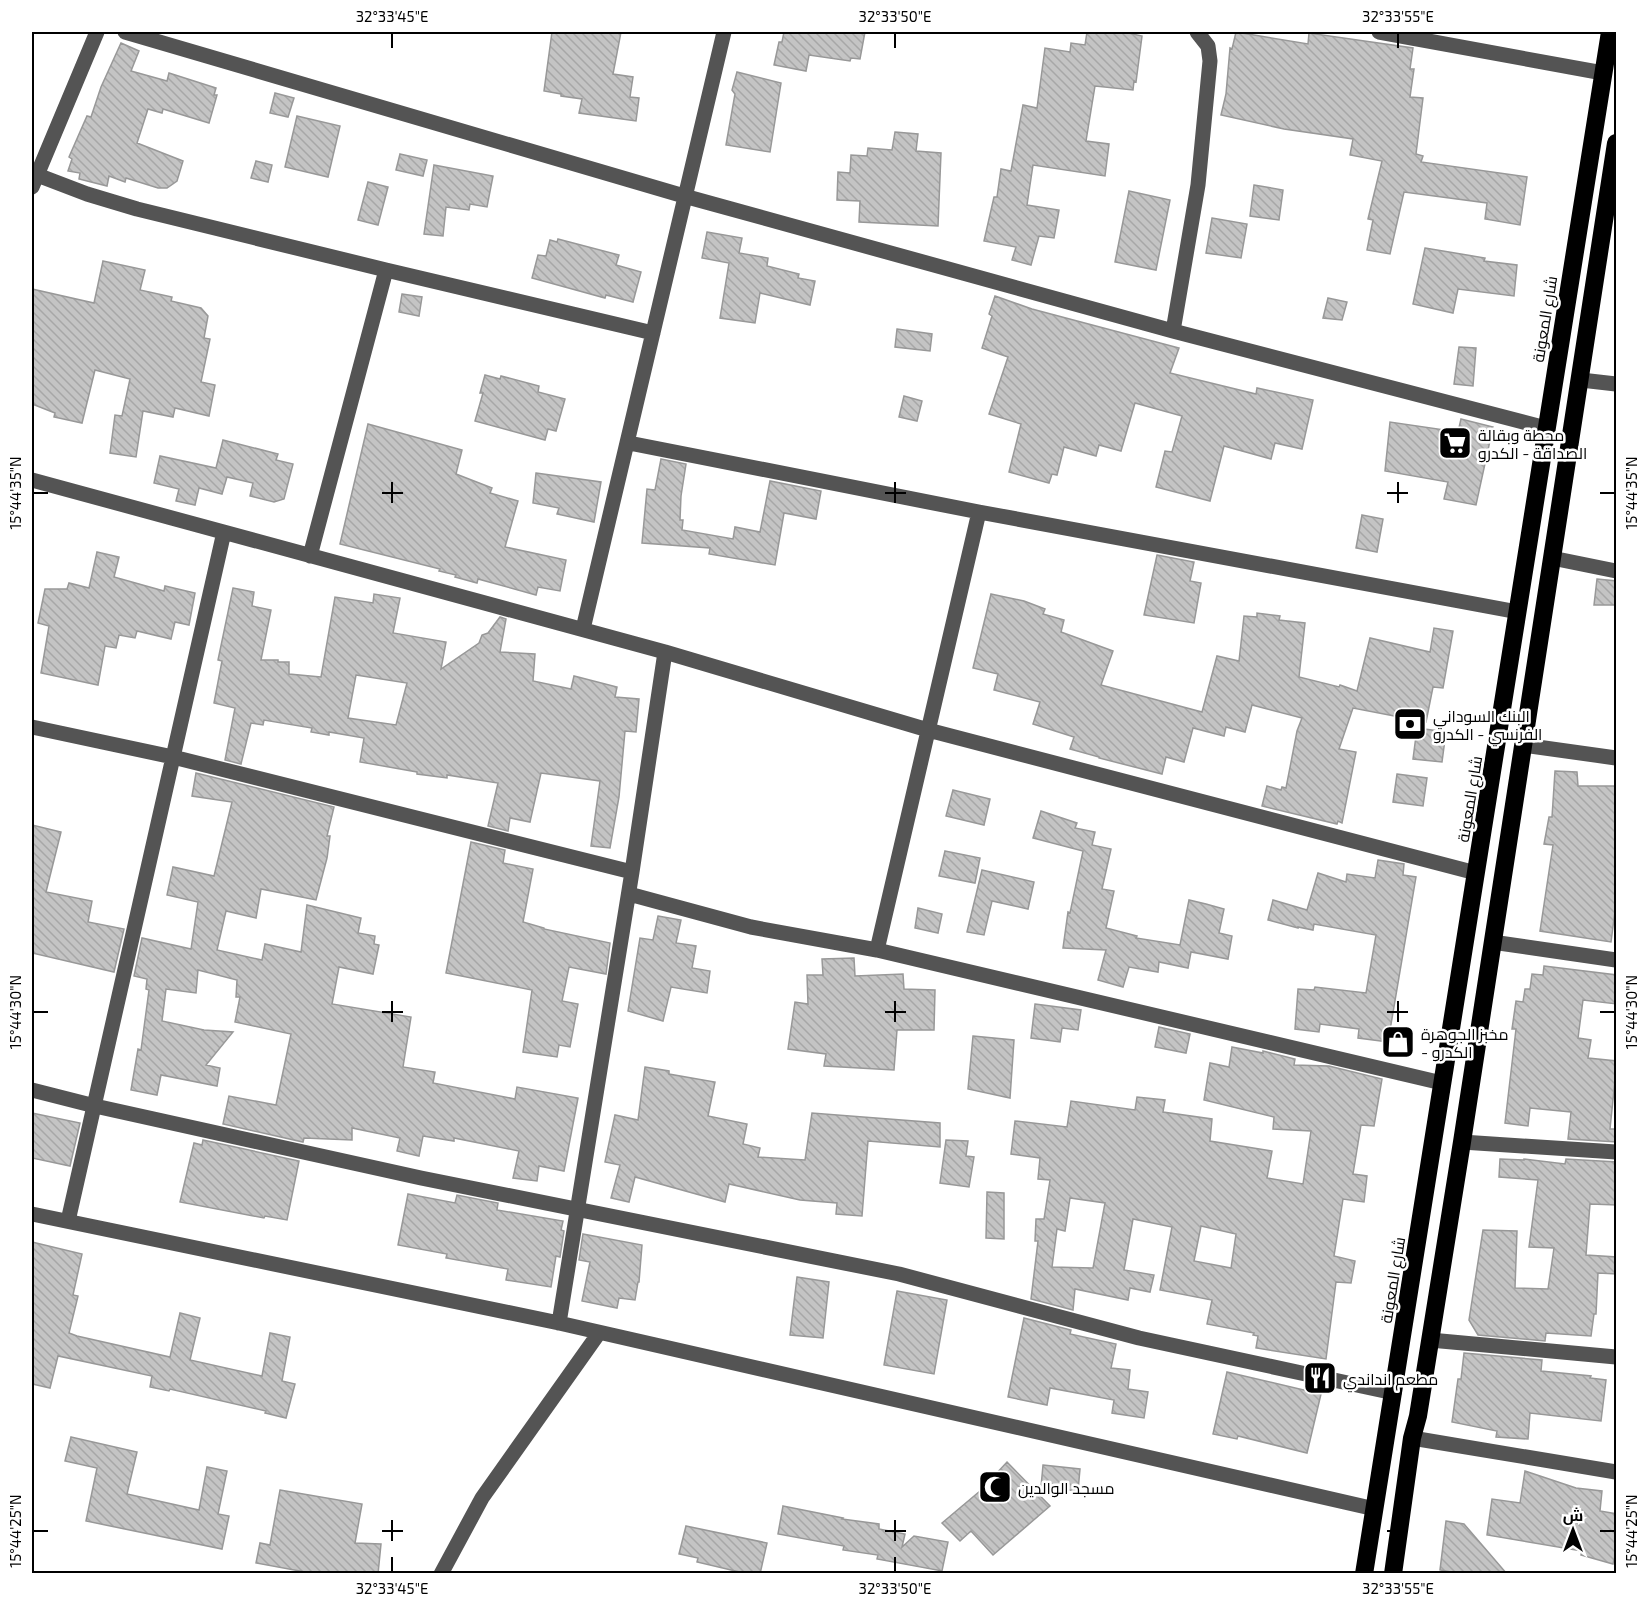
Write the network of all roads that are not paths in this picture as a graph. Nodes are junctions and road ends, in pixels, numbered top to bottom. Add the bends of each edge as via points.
1 (97, 32) edge
2 (125, 32) edge
3 (724, 32) edge
4 (1197, 32) edge
5 (1379, 32) edge
6 (1610, 32) edge
7 (1603, 73) junction
8 (1617, 143) edge
9 (34, 178) edge
10 (1614, 178) edge
11 (684, 195) junction
12 (1573, 267) junction
13 (386, 270) junction
14 (1597, 270) junction
15 (1173, 331) junction
16 (653, 333) junction
17 (1581, 380) junction
18 (1617, 384) edge
19 (1546, 428) junction
20 (629, 442) junction
21 (32, 480) edge
22 (980, 512) junction
23 (224, 532) junction
24 (310, 556) junction
25 (1552, 558) junction
26 (1617, 571) edge
27 (1518, 612) junction
28 (583, 629) junction
29 (665, 652) junction
30 (32, 727) edge
31 (928, 730) junction
32 (1524, 745) junction
33 (173, 757) junction
34 (1617, 758) edge
35 (632, 872) junction
36 (1476, 873) junction
37 (629, 894) junction
38 (1492, 942) junction
39 (877, 950) junction
40 (1617, 960) edge
41 (1442, 1083) junction
42 (32, 1090) edge
43 (95, 1106) junction
44 (1462, 1142) junction
45 (1617, 1152) edge
46 (578, 1209) junction
47 (32, 1214) edge
48 (69, 1221) junction
49 (559, 1323) junction
50 (599, 1334) junction
51 (1430, 1340) junction
52 (1617, 1358) edge
53 (1394, 1392) junction
54 (1412, 1438) junction
55 (1617, 1472) edge
56 (1375, 1509) junction
57 (1368, 1552) junction
58 (1394, 1565) edge
59 (441, 1574) edge
60 (1364, 1574) edge

1 - 9 street
2 - 11 street
3 - 11 street
4 - 15 street via 1208,46 1210,61 1198,185
5 - 7 street
6 - 7 highway, شارع المعونة
7 - 12 highway, شارع المعونة
8 - 10 highway
9 - 13 street via 137,209
10 - 14 highway
11 - 15 street
11 - 16 street
12 - 14 highway
12 - 19 highway, شارع المعونة
13 - 16 street
13 - 24 street
14 - 17 highway
15 - 19 street
16 - 20 street
17 - 18 street
17 - 25 highway
19 - 27 highway, شارع المعونة
20 - 22 street
20 - 28 street
21 - 23 street
22 - 27 street
22 - 31 street
23 - 24 street
23 - 33 street
24 - 28 street
25 - 26 street
25 - 32 highway
27 - 36 highway, شارع المعونة
28 - 29 street
29 - 31 street
29 - 35 street
30 - 33 street
31 - 36 street
31 - 39 street
32 - 34 street
32 - 38 highway
33 - 35 street
33 - 43 street
35 - 37 street
36 - 41 highway, شارع المعونة
37 - 39 street via 751,927
37 - 46 street
38 - 40 street
38 - 44 highway
39 - 41 street
41 - 53 highway, شارع المعونة
42 - 43 street
43 - 46 street
43 - 48 street
44 - 45 street
44 - 51 highway
46 - 49 street
46 - 53 street via 899,1274 1139,1338
47 - 48 street
48 - 49 street
49 - 50 street
50 - 56 street
50 - 59 street via 482,1498
51 - 52 street
51 - 54 highway
53 - 56 highway, شارع المعونة
54 - 55 street
54 - 58 highway
56 - 57 highway, شارع المعونة
57 - 58 highway
57 - 60 highway, شارع المعونة

